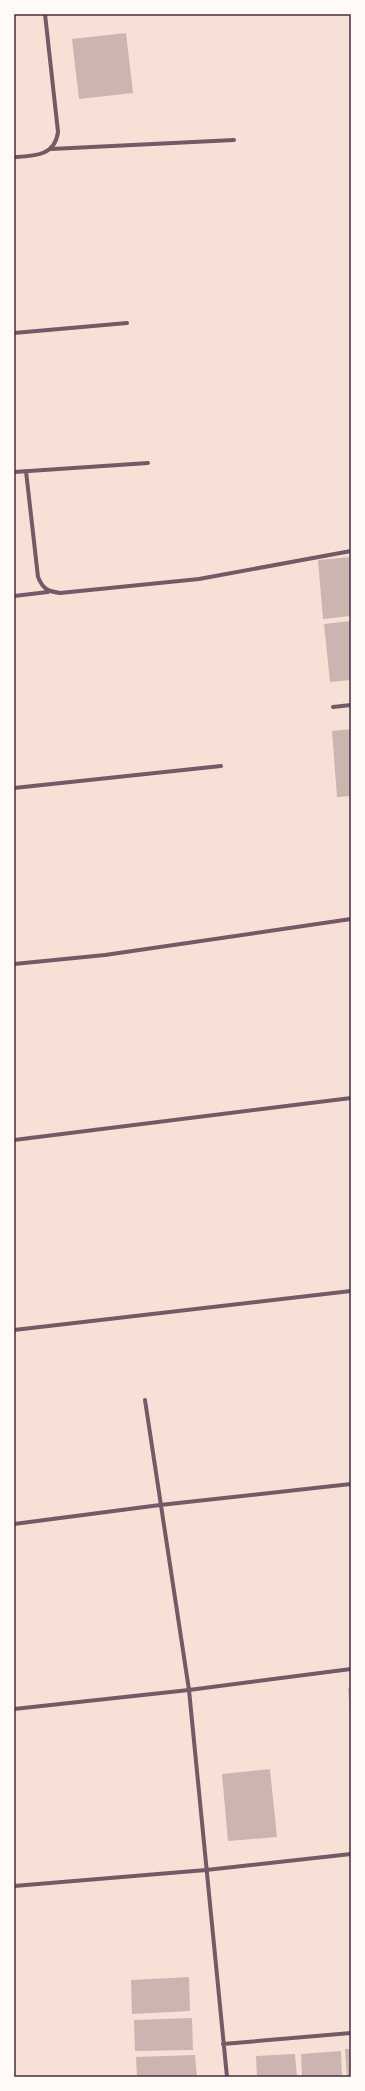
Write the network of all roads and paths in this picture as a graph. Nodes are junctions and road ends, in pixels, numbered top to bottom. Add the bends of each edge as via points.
1 (45, 14) edge
2 (234, 140) dead end
3 (51, 149) junction
4 (14, 157) edge
5 (127, 323) dead end
6 (14, 333) edge
7 (148, 463) dead end
8 (26, 471) junction
9 (14, 472) edge
10 (351, 551) edge
11 (48, 592) junction
12 (14, 596) edge
13 (351, 706) edge
14 (333, 707) dead end
15 (221, 766) dead end
16 (14, 788) edge
17 (351, 919) edge
18 (14, 964) edge
19 (351, 1098) edge
20 (14, 1140) edge
21 (351, 1291) edge
22 (14, 1330) edge
23 (144, 1400) dead end
24 (351, 1484) edge
25 (160, 1505) junction
26 (14, 1524) edge
27 (351, 1669) edge
28 (188, 1690) junction
29 (14, 1709) edge
30 (351, 1854) edge
31 (206, 1870) junction
32 (14, 1886) edge
33 (351, 2032) edge
34 (223, 2044) junction
35 (226, 2077) edge

1 - 3 street via 58,132 57,141
2 - 3 street
3 - 4 street via 42,153
5 - 6 street
7 - 8 street
8 - 9 street
8 - 11 street via 38,577 41,587
10 - 11 street via 199,579 60,593
11 - 12 street
13 - 14 street
15 - 16 street
17 - 18 street via 104,955
19 - 20 street
21 - 22 street
23 - 25 street
24 - 25 street
25 - 26 street
25 - 28 street
27 - 28 street
28 - 29 street
28 - 31 street
30 - 31 street
31 - 32 street
31 - 34 street
33 - 34 street
34 - 35 street

